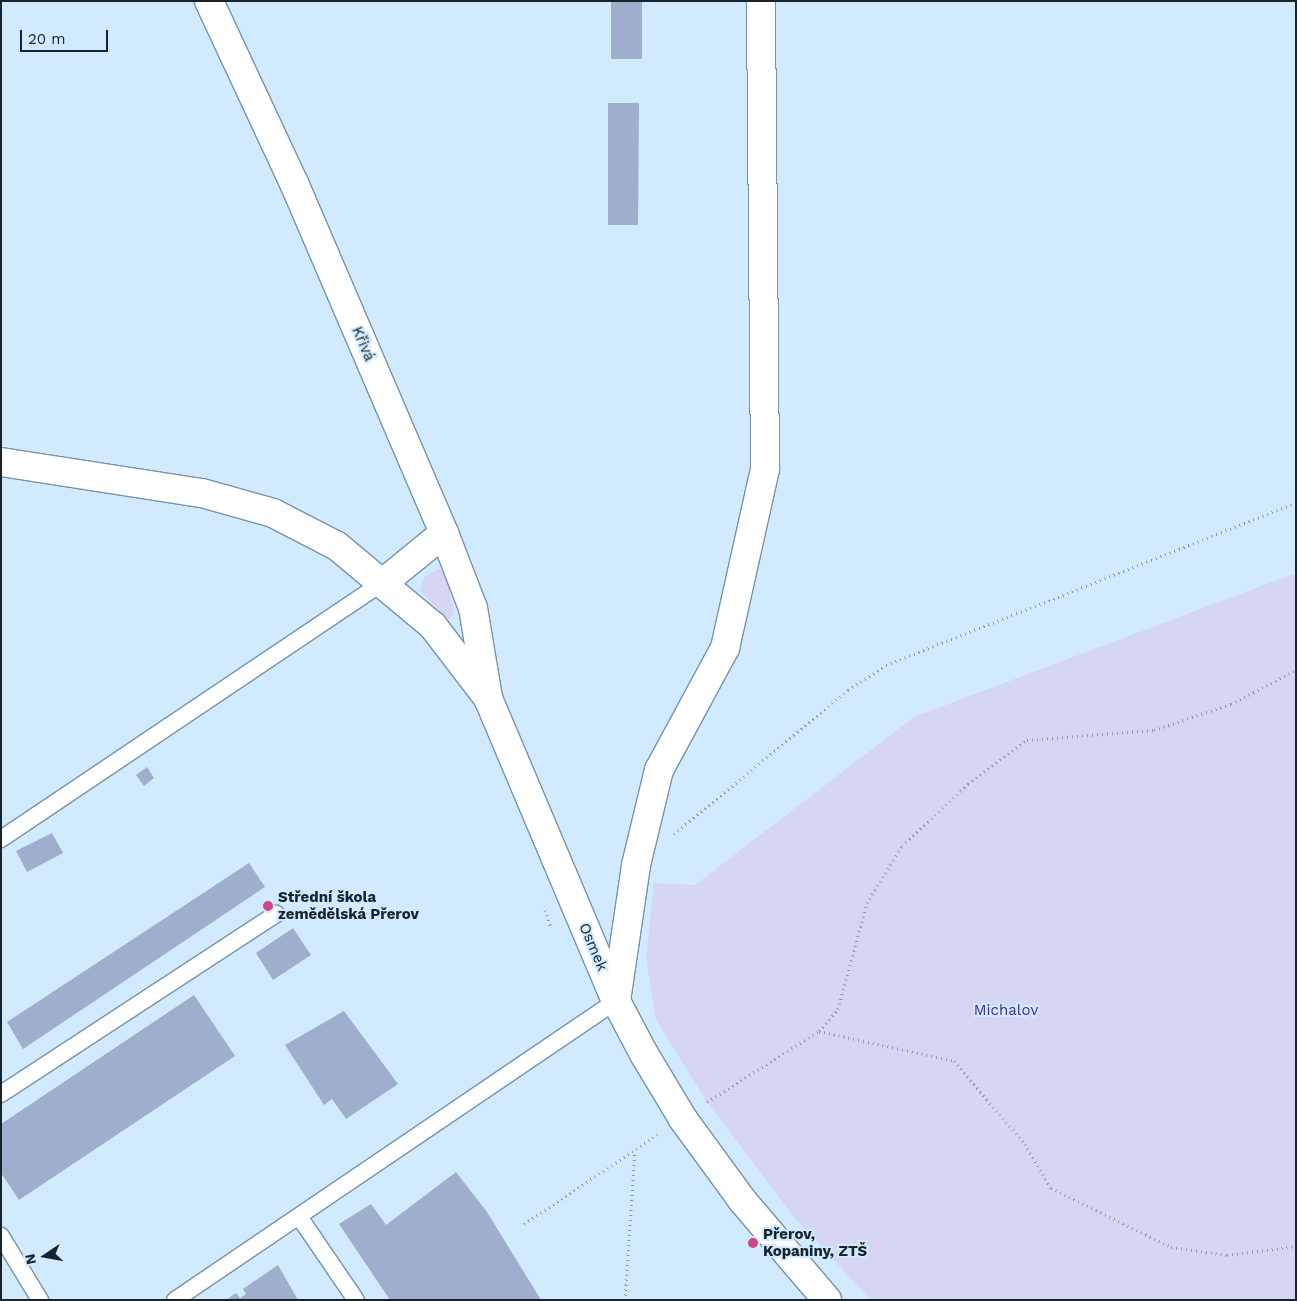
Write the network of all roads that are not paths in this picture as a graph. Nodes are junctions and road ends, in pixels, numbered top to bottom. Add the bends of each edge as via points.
1 (209, 1) edge
2 (761, 1) edge
3 (1, 462) edge
4 (444, 533) junction
5 (384, 582) junction
6 (488, 698) junction
7 (1, 839) edge
8 (276, 914) dead end
9 (616, 1001) junction
10 (1, 1094) edge
11 (300, 1218) junction
12 (1, 1236) edge
13 (40, 1300) edge
14 (175, 1300) edge
15 (356, 1300) edge
16 (827, 1300) edge

1 - 4 street, Křivá via 294,184
2 - 9 street via 765,469 725,648 658,770 636,865
3 - 5 street, Osmek via 202,493 273,513 337,546
4 - 5 street
4 - 6 street, Křivá via 472,608
5 - 6 street, Osmek via 433,626
5 - 7 lane
6 - 9 street, Osmek
8 - 10 lane
9 - 11 lane
9 - 16 street, Osmek via 683,1119 742,1200
11 - 14 lane
11 - 15 lane
12 - 13 lane

